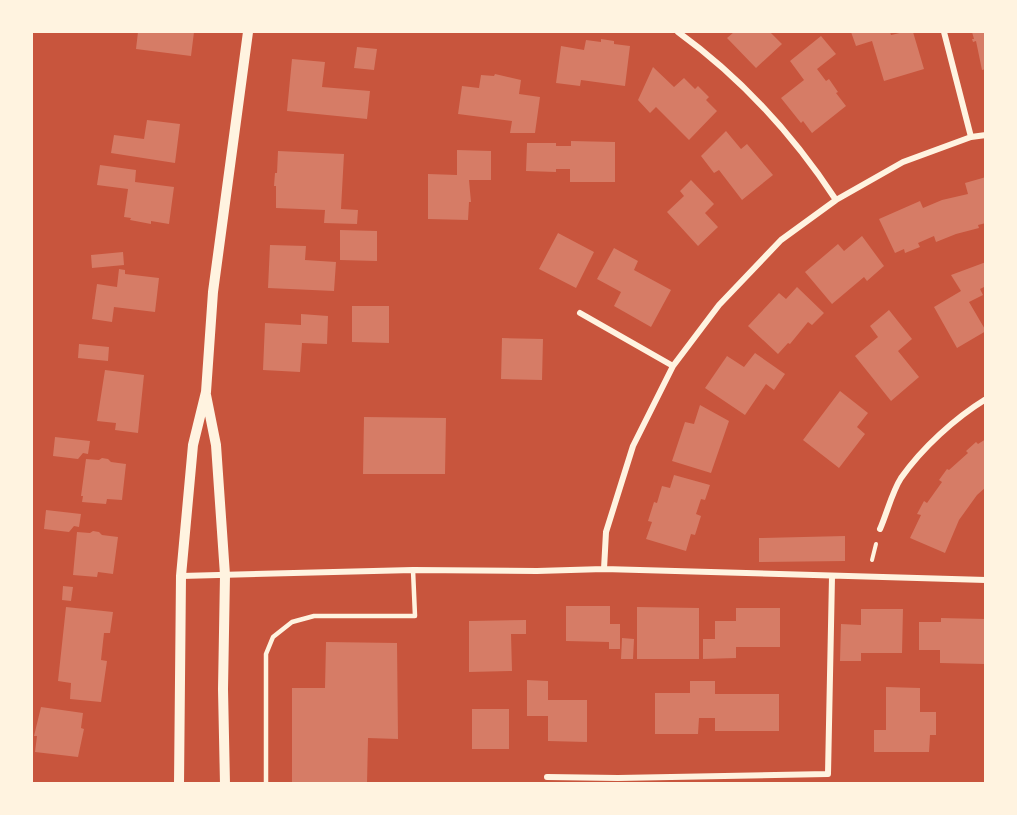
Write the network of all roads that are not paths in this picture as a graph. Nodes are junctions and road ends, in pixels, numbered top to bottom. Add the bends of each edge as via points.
1 (248, 32) edge
2 (678, 32) edge
3 (944, 32) edge
4 (986, 135) edge
5 (971, 137) junction
6 (836, 200) junction
7 (580, 313) dead end
8 (672, 366) junction
9 (206, 392) junction
10 (986, 399) edge
11 (880, 529) road end
12 (604, 569) junction
13 (413, 570) junction
14 (225, 575) junction
15 (181, 576) junction
16 (832, 577) junction
17 (986, 580) edge
18 (547, 777) dead end
19 (179, 783) edge
20 (225, 783) edge
21 (266, 783) edge

1 - 9 street via 213,292
2 - 6 street via 722,65 773,118
3 - 5 street
4 - 5 street
5 - 6 street via 903,162
6 - 8 street via 781,240 719,304
7 - 8 street
8 - 12 street via 633,447 606,532
9 - 14 street via 216,445
9 - 15 street via 193,445
10 - 11 street via 944,433 900,479
12 - 13 street
12 - 16 street
13 - 14 street
13 - 21 lane via 415,616 314,616 292,622 273,637 266,654
14 - 15 street
14 - 20 street
15 - 19 street
16 - 17 street
16 - 18 street via 828,774

